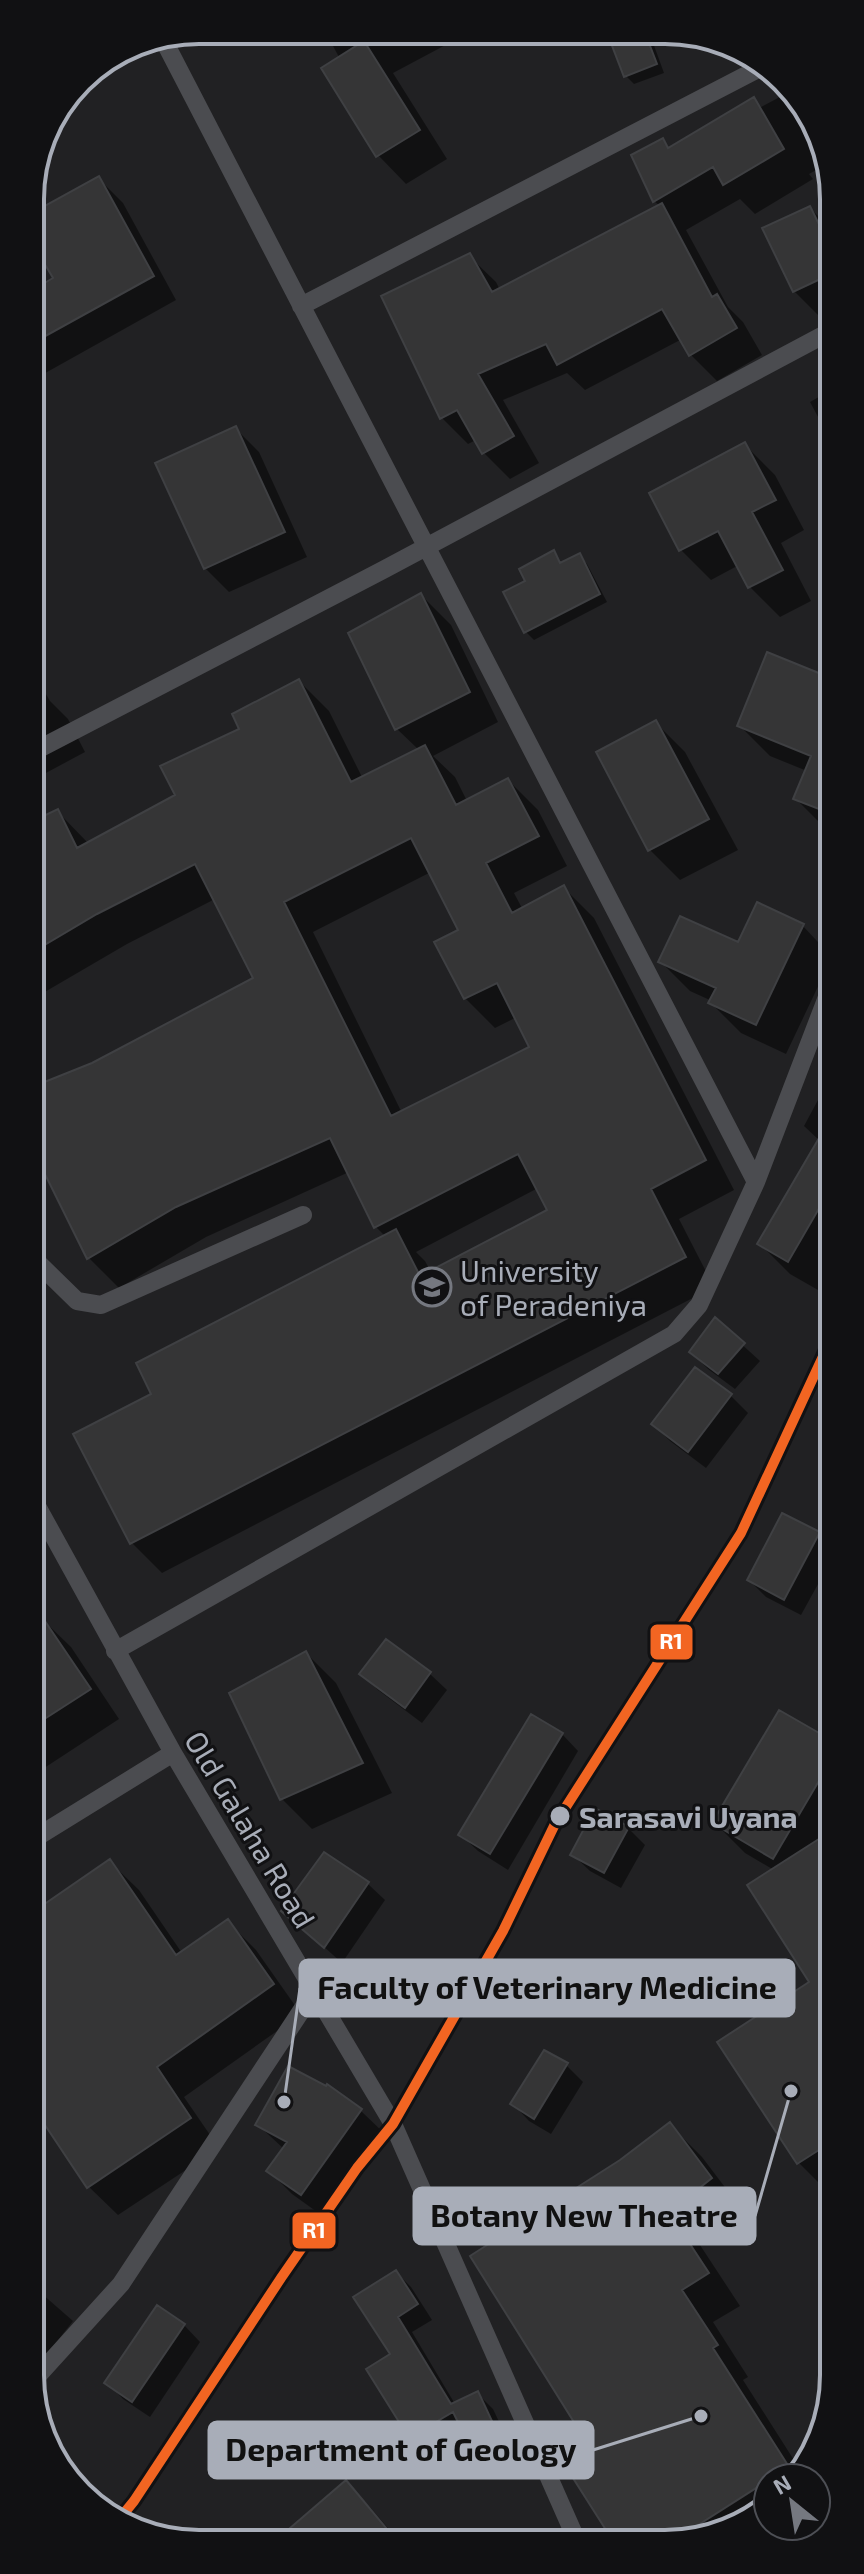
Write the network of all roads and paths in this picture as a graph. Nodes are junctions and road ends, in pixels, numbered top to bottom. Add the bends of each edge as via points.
1 (167, 47) edge
2 (753, 72) edge
3 (301, 306) junction
4 (820, 337) edge
5 (427, 547) junction
6 (44, 746) edge
7 (820, 1015) edge
8 (756, 1182) junction
9 (303, 1215) dead end
10 (44, 1270) edge
11 (44, 1519) edge
12 (115, 1651) junction
13 (173, 1753) junction
14 (44, 1833) edge
15 (315, 1990) junction
16 (44, 2369) edge
17 (572, 2530) edge

1 - 3 lane
2 - 3 lane
3 - 5 lane
4 - 5 lane
5 - 6 lane
5 - 8 lane
7 - 8 lane
8 - 12 lane via 699,1305 674,1334
9 - 10 lane via 101,1305 77,1301
11 - 12 lane, Old Galaha Road
12 - 13 lane, Old Galaha Road
13 - 14 lane
13 - 15 lane, Old Galaha Road
15 - 16 lane via 121,2284
15 - 17 lane, Old Galaha Road via 393,2124

